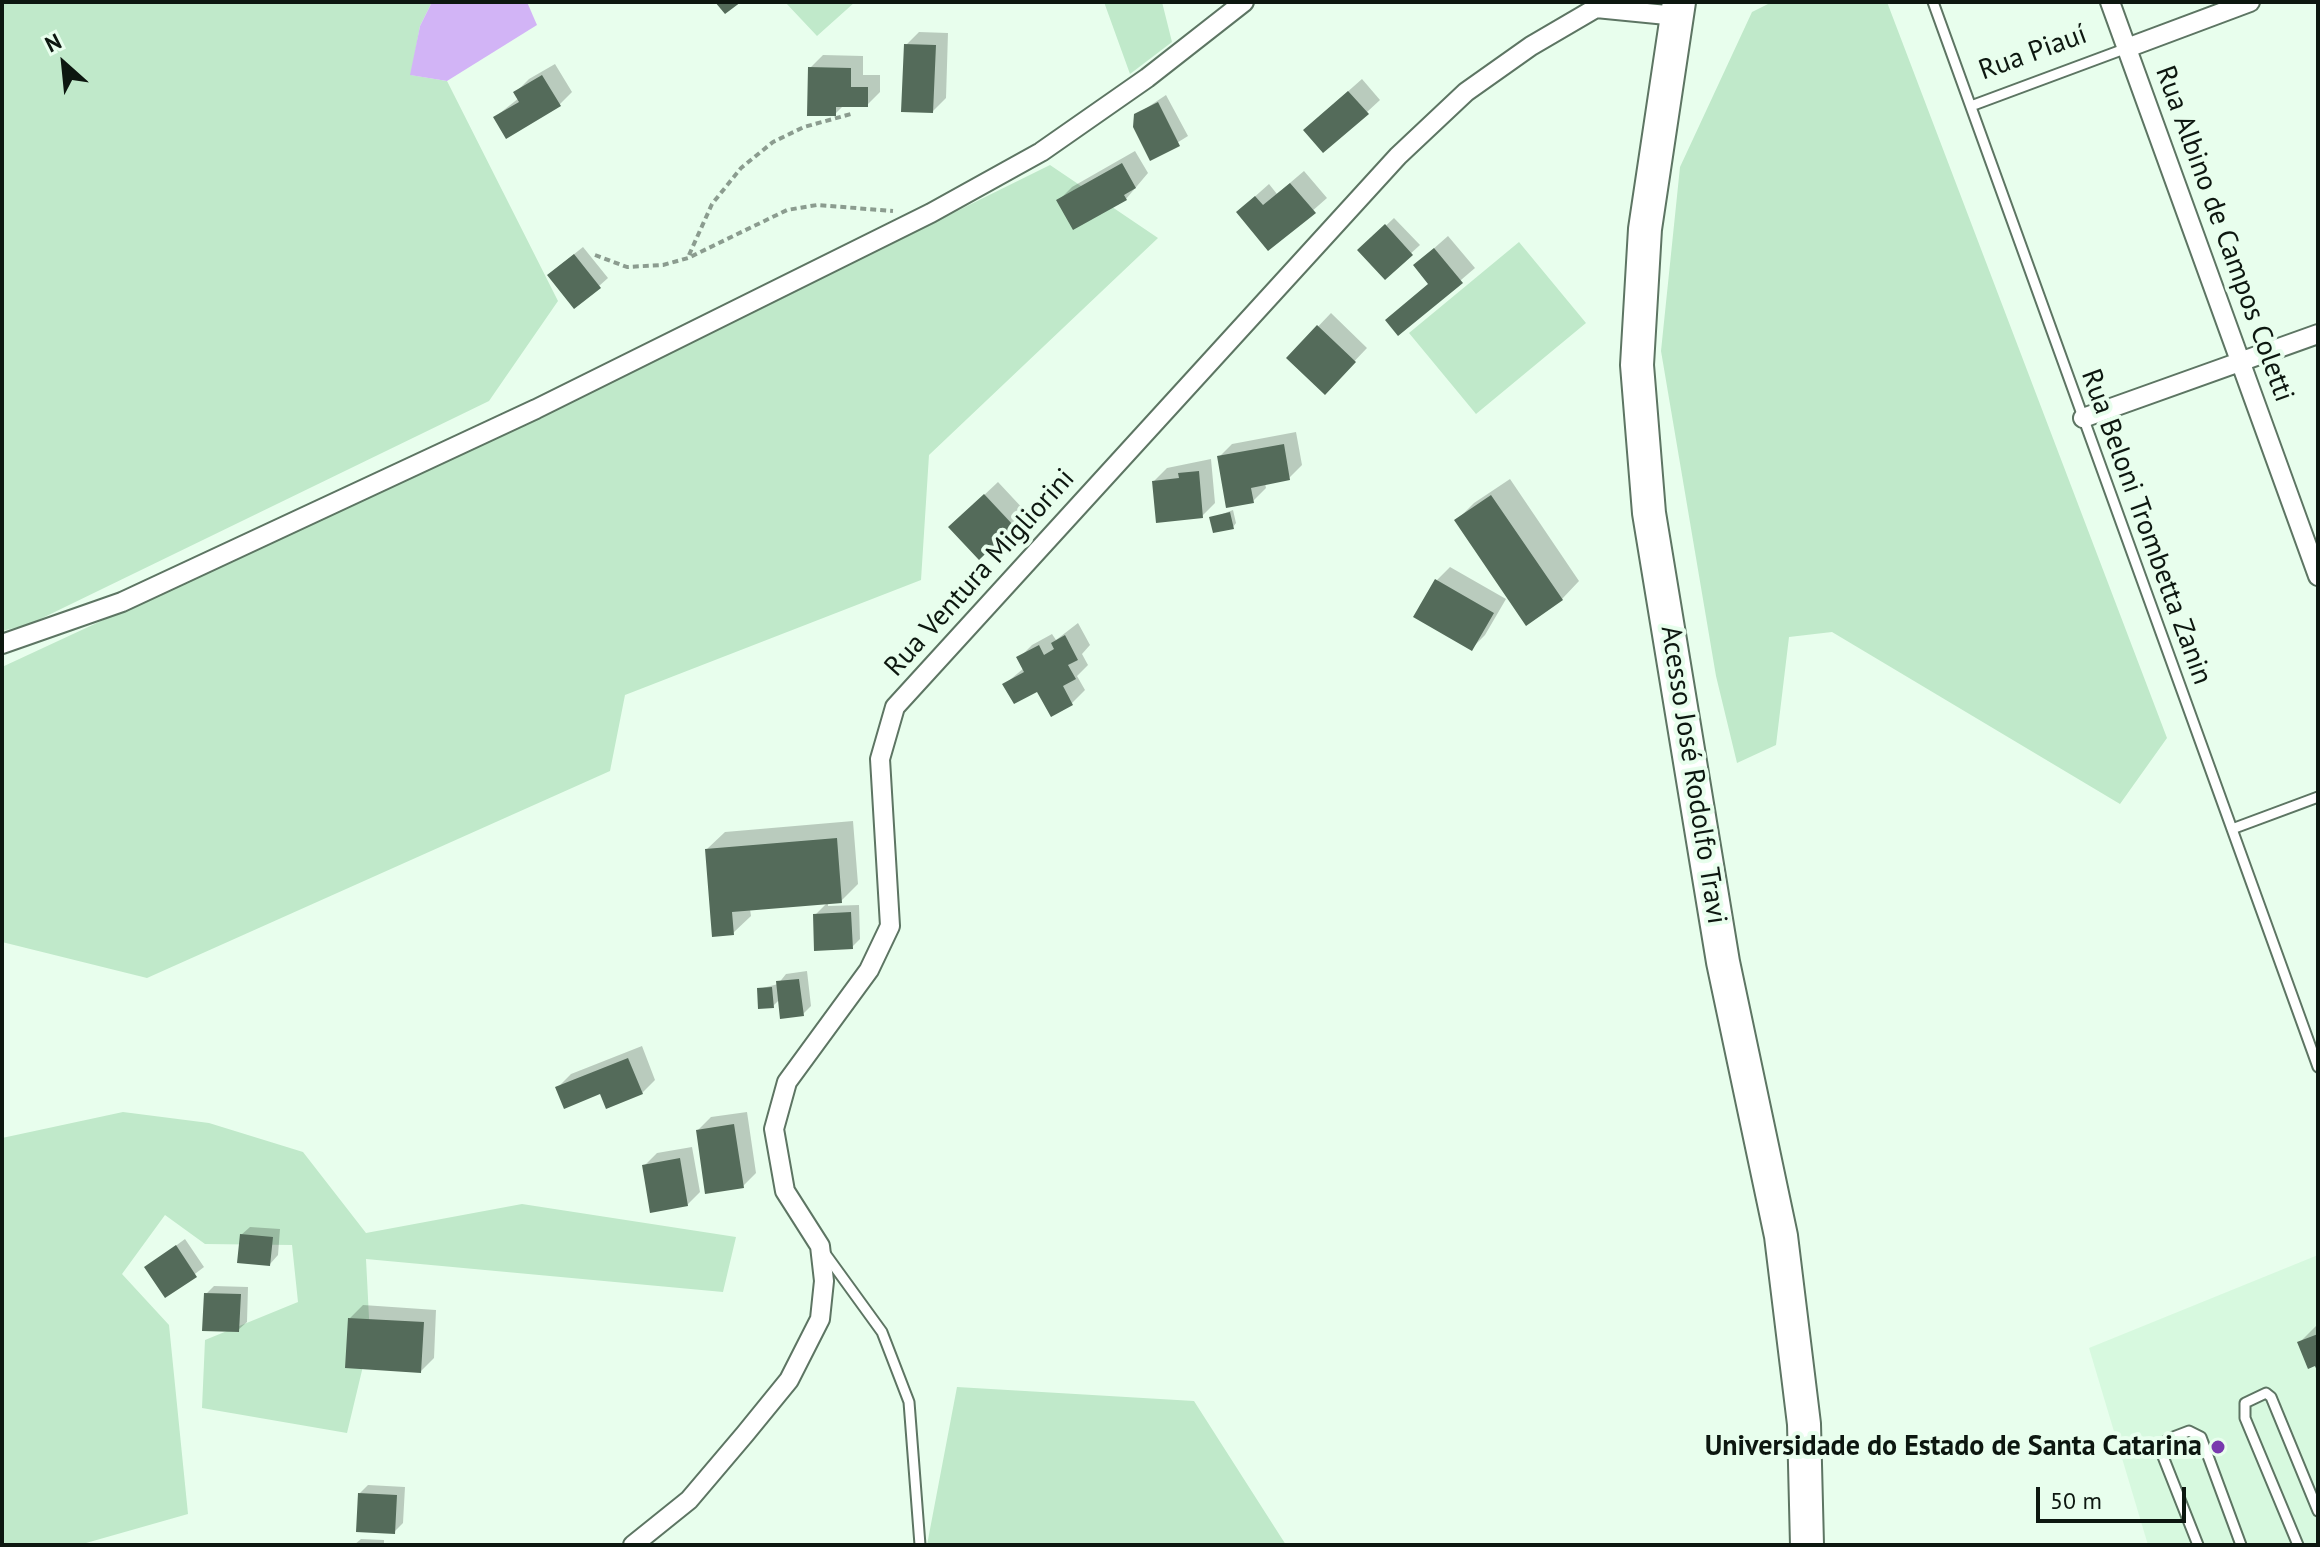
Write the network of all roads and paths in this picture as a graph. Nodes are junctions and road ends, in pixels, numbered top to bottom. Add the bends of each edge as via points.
1 (1244, 2) edge
2 (1933, 2) edge
3 (2110, 2) edge
4 (2250, 2) edge
5 (1589, 5) edge
6 (1678, 9) edge
7 (2127, 48) junction
8 (1971, 106) junction
9 (851, 114) dead end
10 (931, 213) junction
11 (595, 255) dead end
12 (688, 258) junction
13 (2318, 334) edge
14 (2240, 362) junction
15 (2083, 418) junction
16 (2318, 576) edge
17 (2, 644) edge
18 (2318, 797) edge
19 (2232, 829) junction
20 (2318, 1067) edge
21 (820, 1246) junction
22 (2318, 1511) edge
23 (633, 1545) edge
24 (920, 1545) edge
25 (1807, 1545) edge
26 (2198, 1545) edge
27 (2241, 1545) edge
28 (2298, 1545) edge

1 - 10 street via 1041,152
2 - 8 lane, Rua Beloni Trombetta Zanin
3 - 7 street, Rua Albino de Campos Coletti
4 - 7 street, Rua Piauí
5 - 6 street, Rua Ventura Migliorini
5 - 21 street, Rua Ventura Migliorini via 1466,92 1398,156 895,707 880,759 890,926 869,970 787,1082 774,1129 785,1191
6 - 25 highway, Acesso José Rodolfo Travi via 1645,229 1637,365 1649,513 1723,962 1781,1236 1804,1424
7 - 8 lane, Rua Piauí
7 - 14 street, Rua Albino de Campos Coletti
8 - 15 lane, Rua Beloni Trombetta Zanin
9 - 12 path via 773,142 741,168 712,204
10 - 12 path via 817,205 787,210
10 - 17 street via 536,409 122,602
11 - 12 path via 627,267
13 - 14 street
14 - 15 street
14 - 16 street, Rua Albino de Campos Coletti
15 - 19 lane, Rua Beloni Trombetta Zanin
18 - 19 lane
19 - 20 lane, Rua Beloni Trombetta Zanin
21 - 23 street, Rua Ventura Migliorini via 820,1319 789,1380 689,1500
21 - 24 lane via 882,1332 909,1402
22 - 28 lane via 2271,1397 2266,1393 2245,1403 2245,1418
26 - 27 lane via 2162,1454 2168,1439 2189,1431 2201,1437

